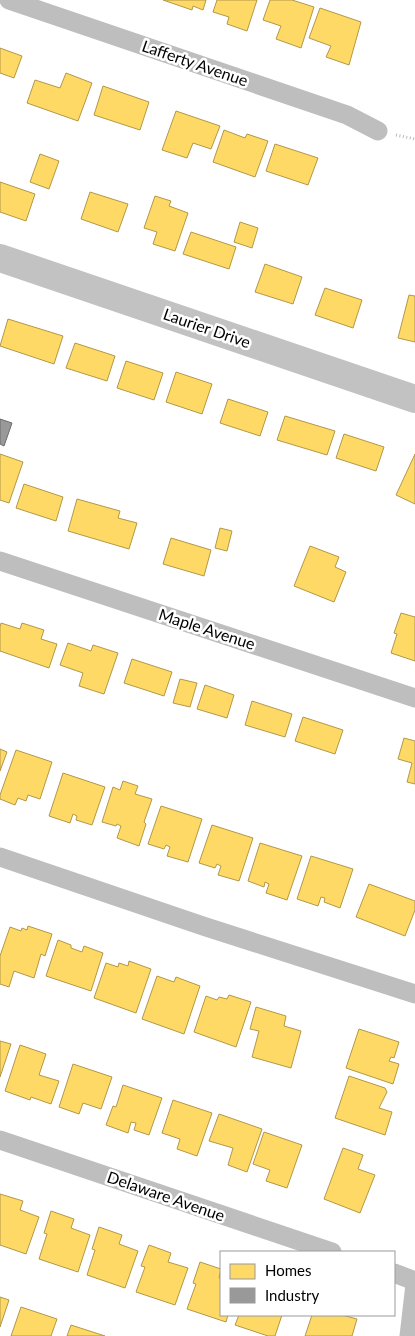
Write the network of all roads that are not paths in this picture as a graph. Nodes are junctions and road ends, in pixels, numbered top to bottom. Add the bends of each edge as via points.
1 (9, 0) edge
2 (378, 131) dead end
3 (0, 258) edge
4 (415, 398) edge
5 (0, 561) edge
6 (415, 698) edge
7 (0, 857) edge
8 (415, 994) edge
9 (0, 1140) edge
10 (329, 1251) edge
11 (395, 1273) edge
12 (415, 1282) edge
13 (408, 1336) edge

1 - 2 street, Lafferty Avenue via 348,115
3 - 4 street, Laurier Drive
5 - 6 street, Maple Avenue
7 - 8 street
9 - 10 street, Delaware Avenue
11 - 12 street
12 - 13 street

